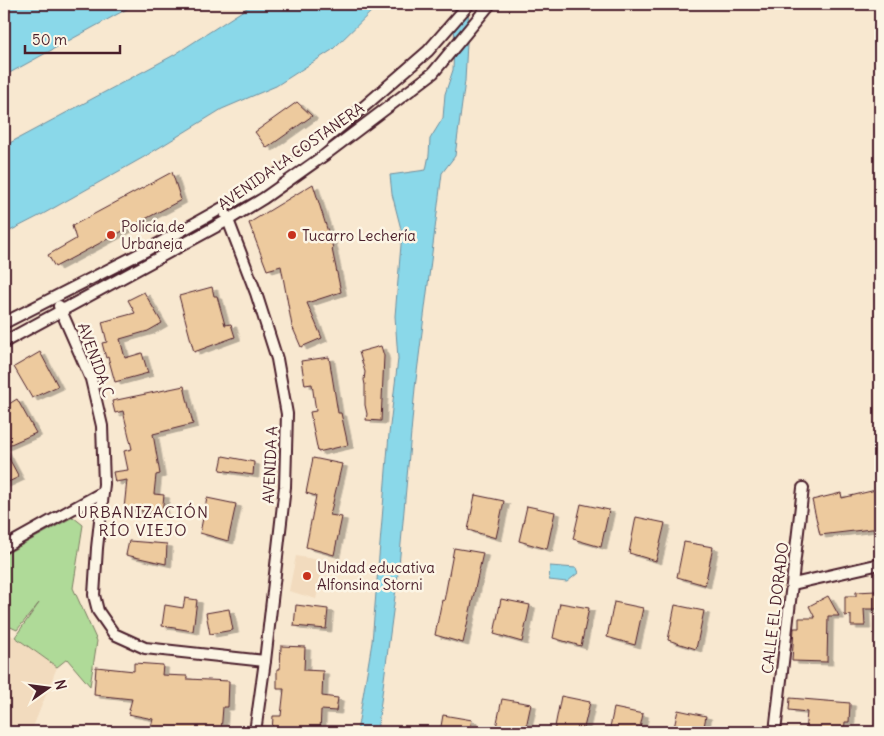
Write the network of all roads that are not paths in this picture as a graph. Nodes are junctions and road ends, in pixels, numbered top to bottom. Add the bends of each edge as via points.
1 (469, 4) edge
2 (490, 4) edge
3 (221, 208) junction
4 (228, 220) junction
5 (55, 297) junction
6 (62, 310) junction
7 (4, 324) edge
8 (4, 342) edge
9 (803, 488) dead end
10 (103, 492) junction
11 (4, 547) edge
12 (880, 564) edge
13 (793, 584) junction
14 (265, 661) junction
15 (255, 732) edge
16 (775, 732) edge

1 - 3 street, AVENIDA LA COSTANERA via 428,51 316,147 256,189
2 - 4 street, AVENIDA LA COSTANERA via 433,73 326,154
3 - 4 street, AVENIDA A
3 - 5 street, AVENIDA LA COSTANERA
4 - 6 street, AVENIDA LA COSTANERA
4 - 14 street, AVENIDA A via 277,360 287,414 286,487
5 - 6 street, AVENIDA C
5 - 7 street, AVENIDA LA COSTANERA
6 - 8 street, AVENIDA LA COSTANERA
6 - 10 street, AVENIDA C via 91,380 102,426
9 - 13 street, CALLE EL DORADO
10 - 11 street
10 - 14 street, AVENIDA C via 94,595 98,611 114,634 145,648
12 - 13 street
13 - 16 street, CALLE EL DORADO
14 - 15 street, AVENIDA A

